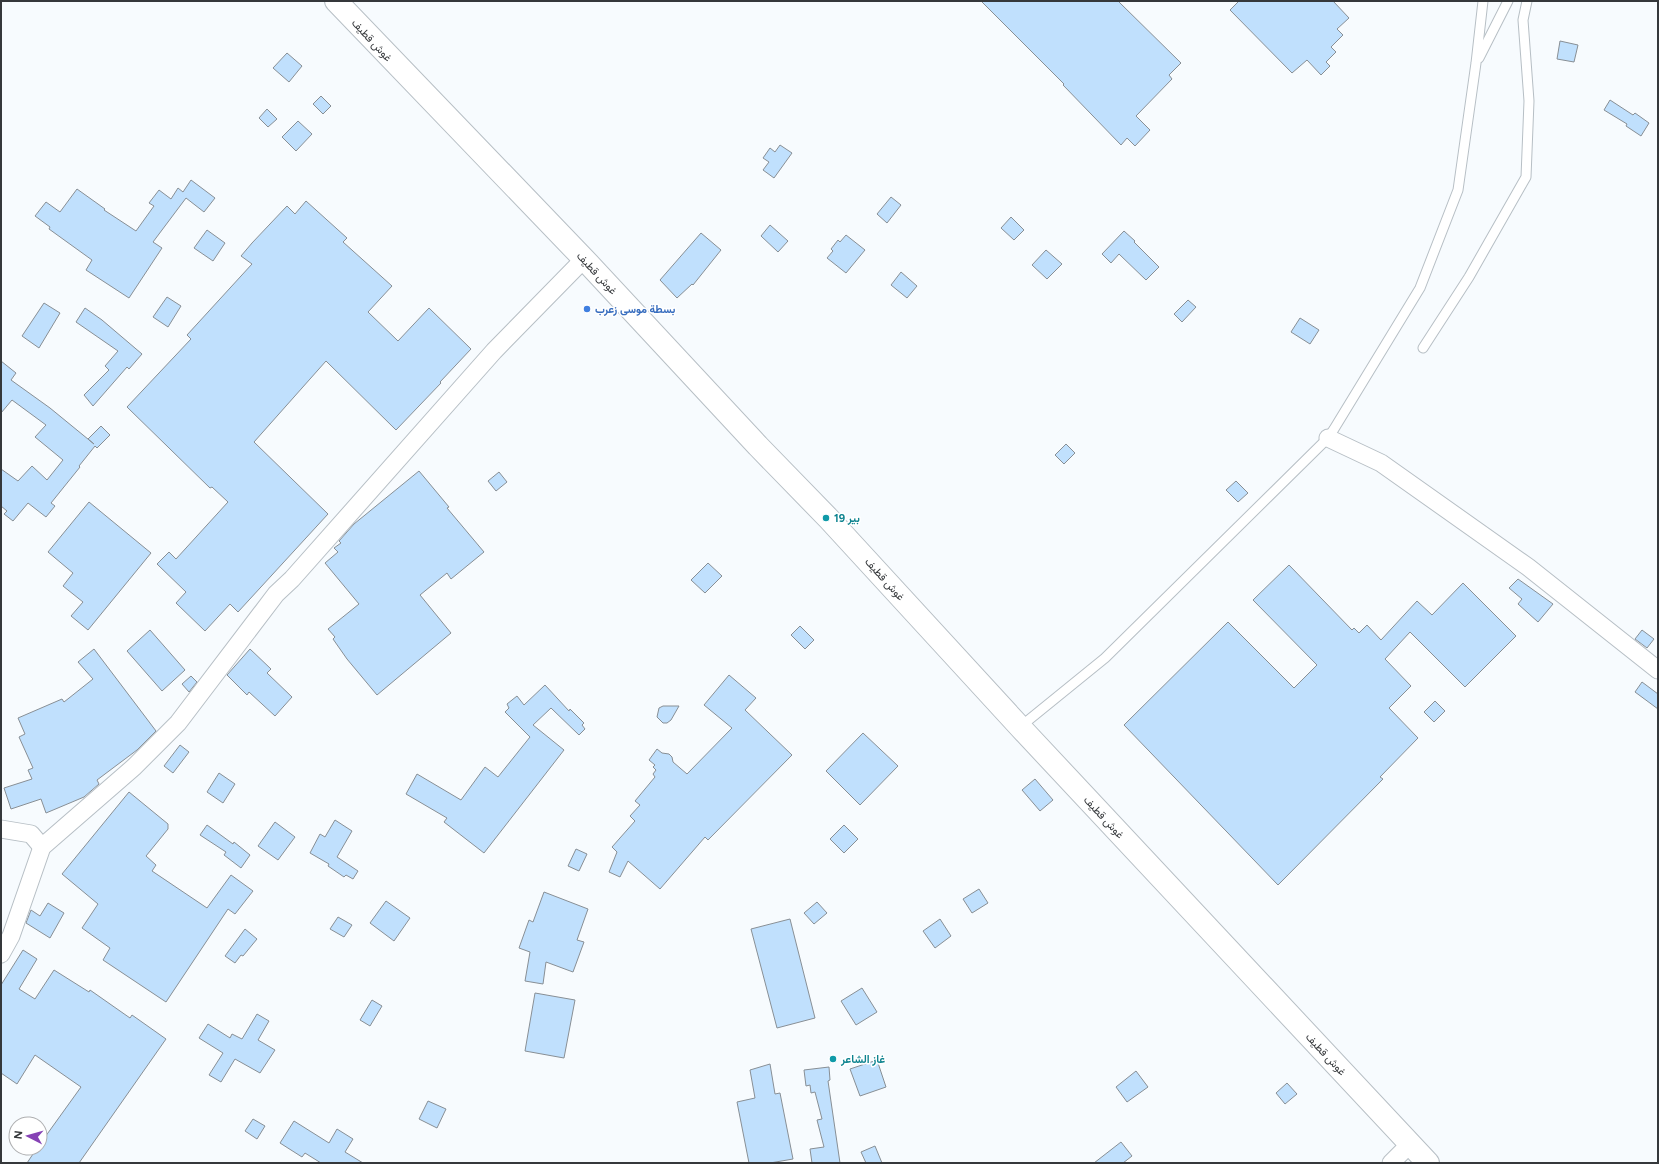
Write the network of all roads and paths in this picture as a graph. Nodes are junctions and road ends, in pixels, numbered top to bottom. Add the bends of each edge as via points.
1 (336, 1) edge
2 (1483, 1) edge
3 (1508, 1) edge
4 (1527, 1) edge
5 (1476, 63) junction
6 (584, 259) junction
7 (1423, 348) dead end
8 (1328, 438) junction
9 (1658, 670) edge
10 (1020, 727) junction
11 (1, 829) edge
12 (42, 847) junction
13 (1, 954) edge
14 (1410, 1144) junction
15 (1391, 1163) edge
16 (1428, 1163) edge

1 - 6 main road, غوش قطيف
2 - 5 lane
3 - 5 lane
4 - 7 lane via 1523,20 1529,101 1526,177 1469,277
5 - 8 lane via 1458,190 1420,288
6 - 10 main road, غوش قطيف via 829,519
6 - 12 street via 494,351 276,594 178,723 134,768
8 - 9 street via 1381,463 1528,568
8 - 10 lane via 1105,658
10 - 14 main road, غوش قطيف
11 - 12 street via 31,834
12 - 13 street via 11,936
14 - 15 street
14 - 16 main road, غوش قطيف

